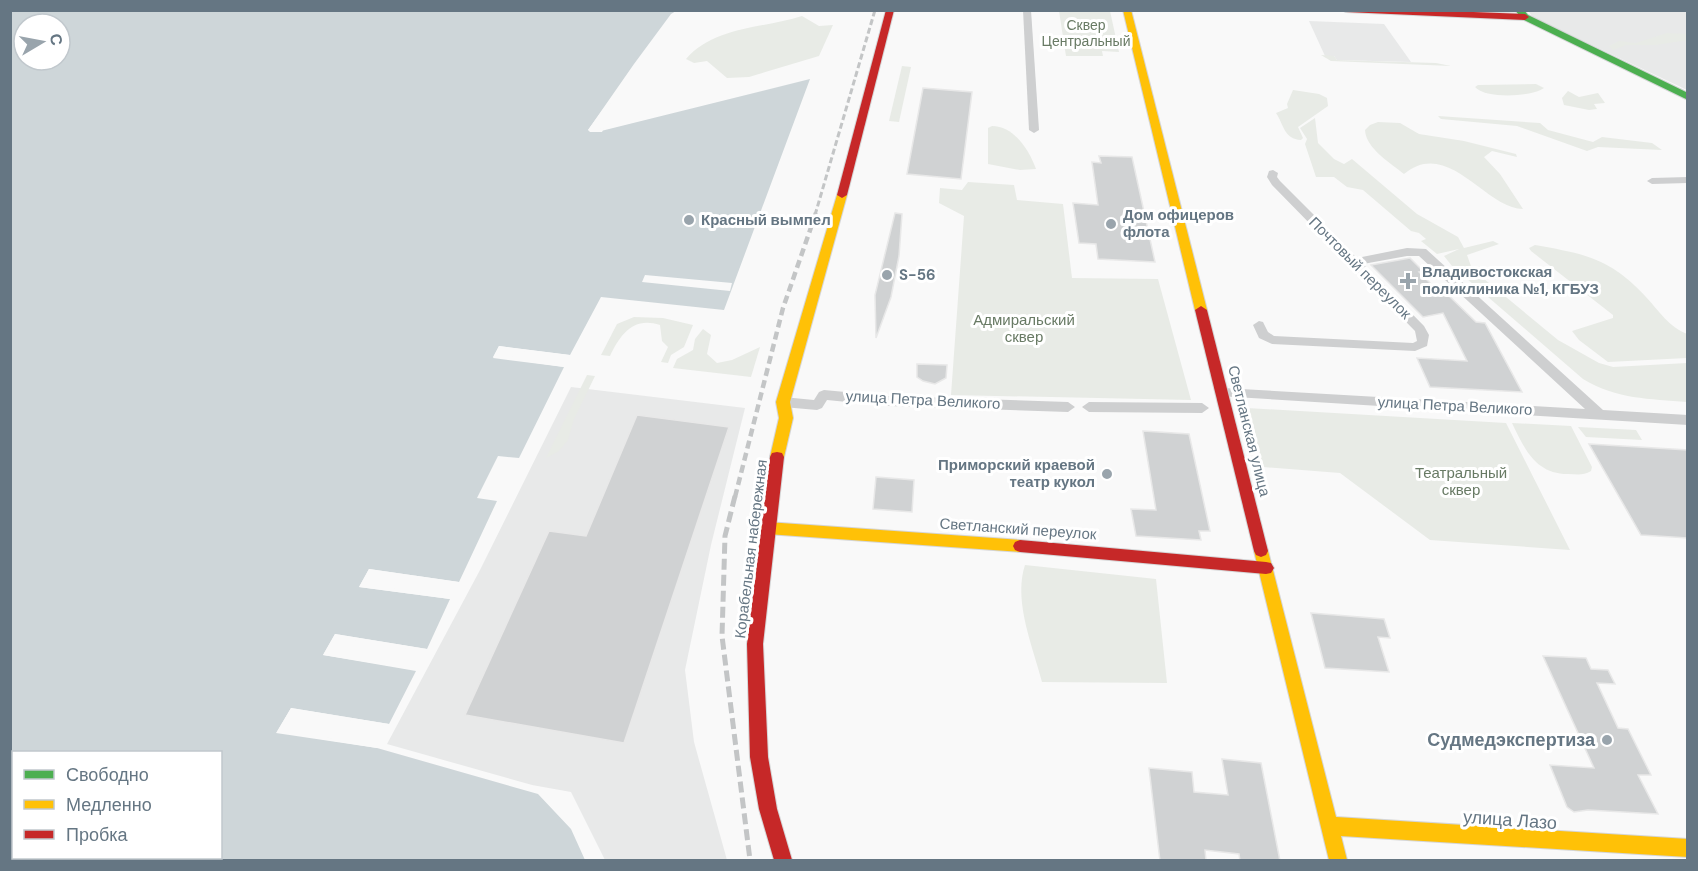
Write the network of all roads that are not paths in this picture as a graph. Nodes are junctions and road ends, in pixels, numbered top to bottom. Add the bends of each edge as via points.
1 (890, 10) edge
2 (902, 10) edge
3 (1027, 10) edge
4 (1127, 10) edge
5 (1346, 10) edge
6 (1522, 14) edge
7 (1688, 97) edge
8 (1034, 130) dead end
9 (1273, 173) dead end
10 (1688, 180) edge
11 (1652, 182) dead end
12 (1356, 262) junction
13 (1258, 325) dead end
14 (1222, 393) junction
15 (790, 403) junction
16 (1068, 407) dead end
17 (1089, 407) dead end
18 (1202, 408) dead end
19 (1600, 415) junction
20 (1688, 420) edge
21 (767, 528) junction
22 (1266, 568) junction
23 (1329, 826) junction
24 (1688, 848) edge
25 (783, 861) edge
26 (1338, 861) edge

1 - 15 main road, Корабельная набережная
2 - 15 main road, Корабельная набережная via 861,172
3 - 8 street
4 - 14 main road, Светланская улица
5 - 6 main road
6 - 7 main road
9 - 12 street, Почтовый переулок via 1276,183
10 - 11 street
12 - 13 street, Почтовый переулок via 1419,329 1423,343 1415,347 1272,340 1263,336
12 - 19 street via 1422,252
14 - 19 street, улица Петра Великого
14 - 22 main road, Светланская улица
15 - 16 street, улица Петра Великого via 817,405 824,395
15 - 21 main road, Корабельная набережная via 773,477
17 - 18 street
19 - 20 street, улица Петра Великого
21 - 22 main road, Светланский переулок via 1142,555
21 - 25 main road, Корабельная набережная via 755,644 759,757
22 - 23 main road, Светланская улица
23 - 24 main road, улица Лазо
23 - 26 main road, Светланская улица

